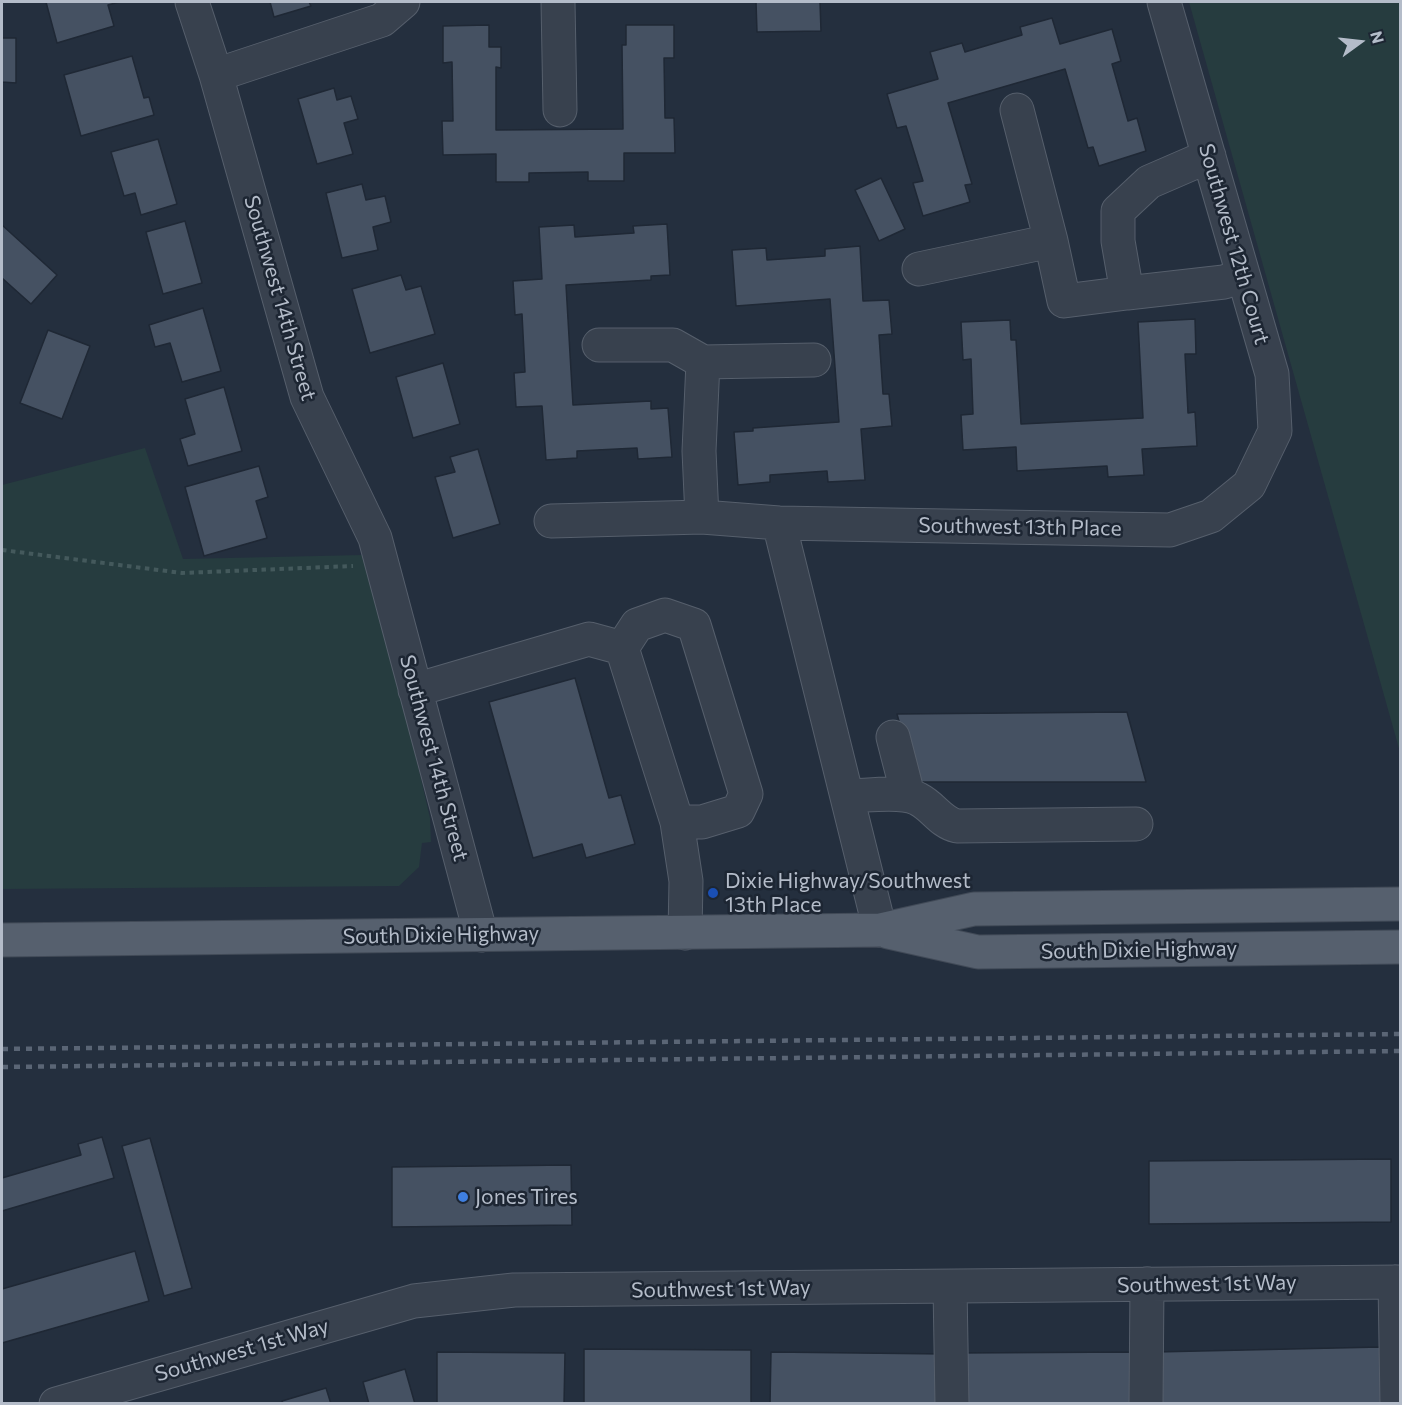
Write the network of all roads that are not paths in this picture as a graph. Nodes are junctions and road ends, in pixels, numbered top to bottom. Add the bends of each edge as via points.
1 (192, 2) edge
2 (402, 2) edge
3 (424, 2) edge
4 (558, 2) edge
5 (1164, 2) edge
6 (216, 75) junction
7 (560, 110) dead end
8 (1017, 110) dead end
9 (1209, 156) junction
10 (1051, 241) junction
11 (919, 269) dead end
12 (1243, 275) junction
13 (1127, 293) junction
14 (599, 345) dead end
15 (814, 360) dead end
16 (704, 362) junction
17 (1249, 485) joint
18 (702, 517) junction
19 (551, 521) dead end
20 (778, 523) junction
21 (621, 648) junction
22 (415, 690) junction
23 (893, 737) dead end
24 (908, 795) junction
25 (847, 796) junction
26 (677, 822) junction
27 (1136, 824) dead end
28 (1401, 904) edge
29 (880, 930) junction
30 (685, 933) junction
31 (482, 935) junction
32 (2, 940) edge
33 (1401, 947) edge
34 (1398, 1282) edge
35 (1147, 1284) junction
36 (950, 1287) junction
37 (56, 1404) edge
38 (952, 1404) edge
39 (1146, 1404) edge
40 (1396, 1404) edge

1 - 6 street, Southwest 14th Street
2 - 3 street
2 - 6 street via 382,20
4 - 7 street
5 - 9 street, Southwest 12th Court
6 - 22 street, Southwest 14th Street via 307,397 375,538
8 - 10 street
9 - 12 street, Southwest 12th Court
9 - 13 street via 1149,182 1118,211 1118,241
10 - 11 street
10 - 13 street via 1064,300
12 - 13 street via 1224,282
12 - 17 street, Southwest 12th Court via 1272,374 1275,431
14 - 16 street via 673,345
15 - 16 street
16 - 18 street via 699,451
17 - 20 street, Southwest 13th Place via 1211,516 1170,530
18 - 19 street, Southwest 13th Place
18 - 20 street, Southwest 13th Place
20 - 25 street
21 - 22 street via 588,639
21 - 26 street
21 - 26 street via 637,625 665,615 694,625 746,794 738,812 702,822
22 - 31 street, Southwest 14th Street
23 - 24 street
24 - 25 street
24 - 27 street via 931,807 948,824 957,826
25 - 29 street
26 - 30 street via 686,881
28 - 29 main road, South Dixie Highway via 974,909
29 - 30 main road, South Dixie Highway
29 - 33 main road, South Dixie Highway via 978,952
30 - 31 main road, South Dixie Highway
31 - 32 main road, South Dixie Highway
34 - 35 street, Southwest 1st Way
34 - 40 street
35 - 36 street, Southwest 1st Way
35 - 39 street
36 - 37 street, Southwest 1st Way via 514,1290 414,1301
36 - 38 street

